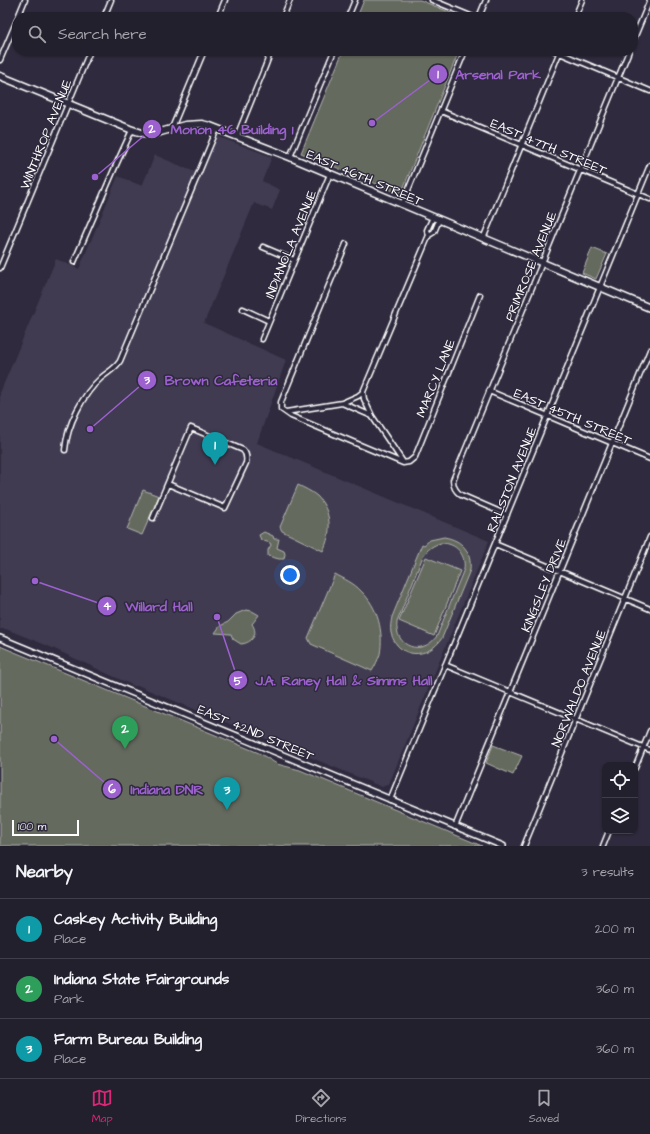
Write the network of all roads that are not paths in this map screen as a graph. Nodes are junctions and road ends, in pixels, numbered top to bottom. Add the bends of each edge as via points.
1 (25, 0) edge
2 (111, 0) edge
3 (225, 0) edge
4 (290, 0) edge
5 (355, 0) edge
6 (432, 0) edge
7 (486, 0) edge
8 (582, 0) edge
9 (650, 0) edge
10 (20, 12) edge
11 (106, 12) edge
12 (220, 12) edge
13 (285, 12) edge
14 (350, 12) edge
15 (461, 12) edge
16 (481, 12) edge
17 (576, 12) edge
18 (638, 29) edge
19 (12, 32) edge
20 (88, 56) edge
21 (202, 56) edge
22 (269, 56) edge
23 (332, 56) edge
24 (463, 56) edge
25 (556, 56) edge
26 (568, 56) edge
27 (627, 56) edge
28 (0, 60) edge
29 (0, 76) edge
30 (618, 77) junction
31 (650, 90) edge
32 (68, 104) junction
33 (441, 111) junction
34 (172, 128) junction
35 (217, 129) junction
36 (132, 130) junction
37 (237, 136) junction
38 (522, 145) junction
39 (290, 158) junction
40 (650, 166) edge
41 (580, 170) junction
42 (330, 174) junction
43 (638, 194) junction
44 (650, 199) edge
45 (402, 204) junction
46 (436, 219) junction
47 (429, 235) junction
48 (483, 239) junction
49 (346, 244) dead end
50 (263, 247) dead end
51 (294, 260) junction
52 (74, 262) dead end
53 (541, 263) junction
54 (0, 268) edge
55 (600, 287) junction
56 (480, 295) dead end
57 (650, 308) edge
58 (243, 309) dead end
59 (269, 321) junction
60 (262, 339) dead end
61 (650, 350) edge
62 (489, 391) junction
63 (363, 392) junction
64 (342, 403) junction
65 (286, 412) junction
66 (372, 416) junction
67 (547, 416) junction
68 (612, 443) junction
69 (66, 450) dead end
70 (650, 459) edge
71 (403, 463) junction
72 (168, 484) junction
73 (507, 515) junction
74 (153, 518) dead end
75 (650, 537) edge
76 (495, 544) junction
77 (560, 571) junction
78 (625, 598) junction
79 (650, 609) edge
80 (0, 638) edge
81 (445, 665) junction
82 (510, 692) junction
83 (576, 719) junction
84 (650, 732) edge
85 (643, 748) junction
86 (650, 750) edge
87 (637, 762) edge
88 (390, 800) junction
89 (456, 827) junction
90 (608, 834) edge
91 (503, 846) edge
92 (524, 846) edge
93 (603, 846) edge

1 - 10 street
2 - 11 street
3 - 12 street
4 - 13 street
5 - 14 street
6 - 15 street
7 - 16 street
8 - 17 street
9 - 18 street
19 - 28 street
20 - 32 street, WINTHROP AVENUE
21 - 34 street
22 - 37 street
23 - 39 street
24 - 33 street
25 - 38 street
26 - 30 street
27 - 30 street, PRIMROSE AVENUE
29 - 32 main road, EAST 46TH STREET
30 - 31 street
30 - 41 street, PRIMROSE AVENUE
32 - 36 main road, EAST 46TH STREET
32 - 54 street, WINTHROP AVENUE
33 - 38 street, EAST 47TH STREET
33 - 45 street
34 - 35 main road, EAST 46TH STREET via 199,124
34 - 36 main road, EAST 46TH STREET via 157,133
35 - 37 main road, EAST 46TH STREET
35 - 69 street via 120,361 91,388 84,399 72,423
36 - 52 street
37 - 39 main road, EAST 46TH STREET
38 - 41 street, EAST 47TH STREET
38 - 48 street
39 - 42 main road, EAST 46TH STREET
40 - 43 street, RALSTON AVENUE
41 - 43 street, EAST 47TH STREET
41 - 53 street, PRIMROSE AVENUE
42 - 45 main road, EAST 46TH STREET
42 - 51 street, INDIANOLA AVENUE
43 - 44 street, EAST 47TH STREET
43 - 55 street, RALSTON AVENUE
45 - 46 main road, EAST 46TH STREET
46 - 47 street via 434,232
46 - 47 street via 427,230
46 - 48 main road, EAST 46TH STREET
47 - 63 street
48 - 53 main road, EAST 46TH STREET
49 - 65 street via 281,402 281,409
50 - 51 street
51 - 59 street, INDIANOLA AVENUE
53 - 55 main road, EAST 46TH STREET
53 - 62 street, PRIMROSE AVENUE
55 - 57 main road, EAST 46TH STREET
55 - 67 street, RALSTON AVENUE
56 - 71 street, MARCY LANE via 415,457
58 - 59 street
59 - 60 street, INDIANOLA AVENUE
61 - 68 street, KINGSLEY DRIVE
62 - 67 street, EAST 45TH STREET
62 - 73 street, PRIMROSE AVENUE via 453,484 461,495
63 - 64 street
63 - 66 street
64 - 65 street
64 - 66 street
65 - 71 street
66 - 71 street
67 - 68 street, EAST 45TH STREET
67 - 73 street, RALSTON AVENUE
68 - 70 street, EAST 45TH STREET
68 - 77 street, KINGSLEY DRIVE
72 - 72 street via 225,508 246,463 246,452 191,428
72 - 74 street
73 - 76 street, RALSTON AVENUE
75 - 78 street, NORWALDO AVENUE
76 - 77 street
76 - 81 street, RALSTON AVENUE
77 - 78 street
77 - 82 street, KINGSLEY DRIVE
78 - 79 street
78 - 83 street, NORWALDO AVENUE
80 - 88 street, EAST 42ND STREET
81 - 82 street
81 - 88 street, RALSTON AVENUE
82 - 83 street
82 - 89 street, KINGSLEY DRIVE
83 - 85 street
83 - 92 street, NORWALDO AVENUE
84 - 85 street
85 - 86 street
85 - 87 street
88 - 89 street, EAST 42ND STREET
89 - 91 street, EAST 42ND STREET
90 - 93 street

